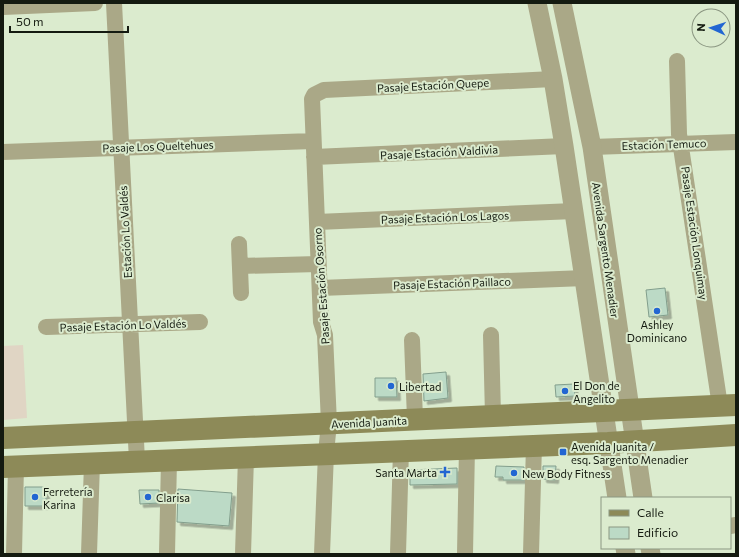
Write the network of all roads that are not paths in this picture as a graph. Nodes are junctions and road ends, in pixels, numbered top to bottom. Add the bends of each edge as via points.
1 (93, 3) edge
2 (114, 3) edge
3 (537, 3) edge
4 (562, 3) edge
5 (3, 7) edge
6 (677, 61) dead end
7 (553, 79) junction
8 (314, 95) joint
9 (313, 141) junction
10 (736, 142) edge
11 (681, 144) junction
12 (564, 146) junction
13 (592, 147) junction
14 (121, 148) junction
15 (3, 152) edge
16 (314, 157) junction
17 (574, 211) junction
18 (317, 222) junction
19 (239, 244) dead end
20 (318, 264) junction
21 (240, 266) junction
22 (585, 278) junction
23 (320, 288) junction
24 (241, 293) dead end
25 (200, 322) dead end
26 (130, 324) junction
27 (46, 327) dead end
28 (491, 335) dead end
29 (412, 340) dead end
30 (728, 405) edge
31 (629, 410) junction
32 (605, 411) junction
33 (493, 416) junction
34 (415, 420) junction
35 (329, 423) junction
36 (135, 432) junction
37 (736, 436) edge
38 (3, 438) edge
39 (634, 442) junction
40 (608, 443) junction
41 (534, 445) junction
42 (468, 447) junction
43 (401, 450) junction
44 (326, 453) junction
45 (246, 456) junction
46 (169, 460) junction
47 (137, 461) junction
48 (92, 463) junction
49 (10, 466) edge
50 (617, 497) edge
51 (643, 497) edge
52 (14, 554) edge
53 (90, 554) edge
54 (167, 554) edge
55 (243, 554) edge
56 (322, 554) edge
57 (398, 554) edge
58 (465, 554) edge
59 (531, 554) edge

1 - 5 street
2 - 14 street, Estación Lo Valdés
3 - 7 street
4 - 13 street, Avenida Sargento Menadier
6 - 11 street, Pasaje Estación Lonquimay
7 - 8 street, Pasaje Estación Quepe via 324,90
7 - 12 street
8 - 9 street, Pasaje Estación Osorno
9 - 14 street, Pasaje Los Queltehues
9 - 16 street, Pasaje Estación Osorno
10 - 11 street, Estación Temuco
11 - 13 street, Estación Temuco
11 - 30 street, Pasaje Estación Lonquimay
12 - 16 street, Pasaje Estación Valdivia
12 - 17 street
13 - 31 street, Avenida Sargento Menadier
14 - 15 street, Pasaje Los Queltehues
14 - 26 street, Estación Lo Valdés
16 - 18 street, Pasaje Estación Osorno
17 - 18 street, Pasaje Estación Los Lagos
17 - 22 street
18 - 20 street, Pasaje Estación Osorno
19 - 21 street
20 - 21 street
20 - 23 street, Pasaje Estación Osorno
21 - 24 street
22 - 23 street, Pasaje Estación Paillaco
22 - 32 street
23 - 35 street, Pasaje Estación Osorno
25 - 26 street, Pasaje Estación Lo Valdés
26 - 27 street, Pasaje Estación Lo Valdés
26 - 36 street, Estación Lo Valdés
28 - 33 street
29 - 34 street
30 - 31 main road, Avenida Juanita
31 - 32 main road, Avenida Juanita
31 - 39 street, Avenida Sargento Menadier
32 - 33 main road, Avenida Juanita
32 - 40 street
33 - 34 main road, Avenida Juanita
34 - 35 main road, Avenida Juanita
35 - 36 main road, Avenida Juanita
35 - 44 street, Pasaje Estación Osorno
36 - 38 main road, Avenida Juanita
36 - 47 street, Estación Lo Valdés
37 - 39 main road
39 - 40 main road
39 - 51 street, Avenida Sargento Menadier
40 - 41 main road
40 - 50 street
41 - 42 main road
41 - 59 street
42 - 43 main road
42 - 58 street
43 - 44 main road
43 - 57 street
44 - 45 main road
44 - 56 street, Pasaje Estación Osorno
45 - 46 main road
45 - 55 street
46 - 47 main road
46 - 54 street
47 - 48 main road
48 - 49 main road
48 - 53 street
49 - 52 street

